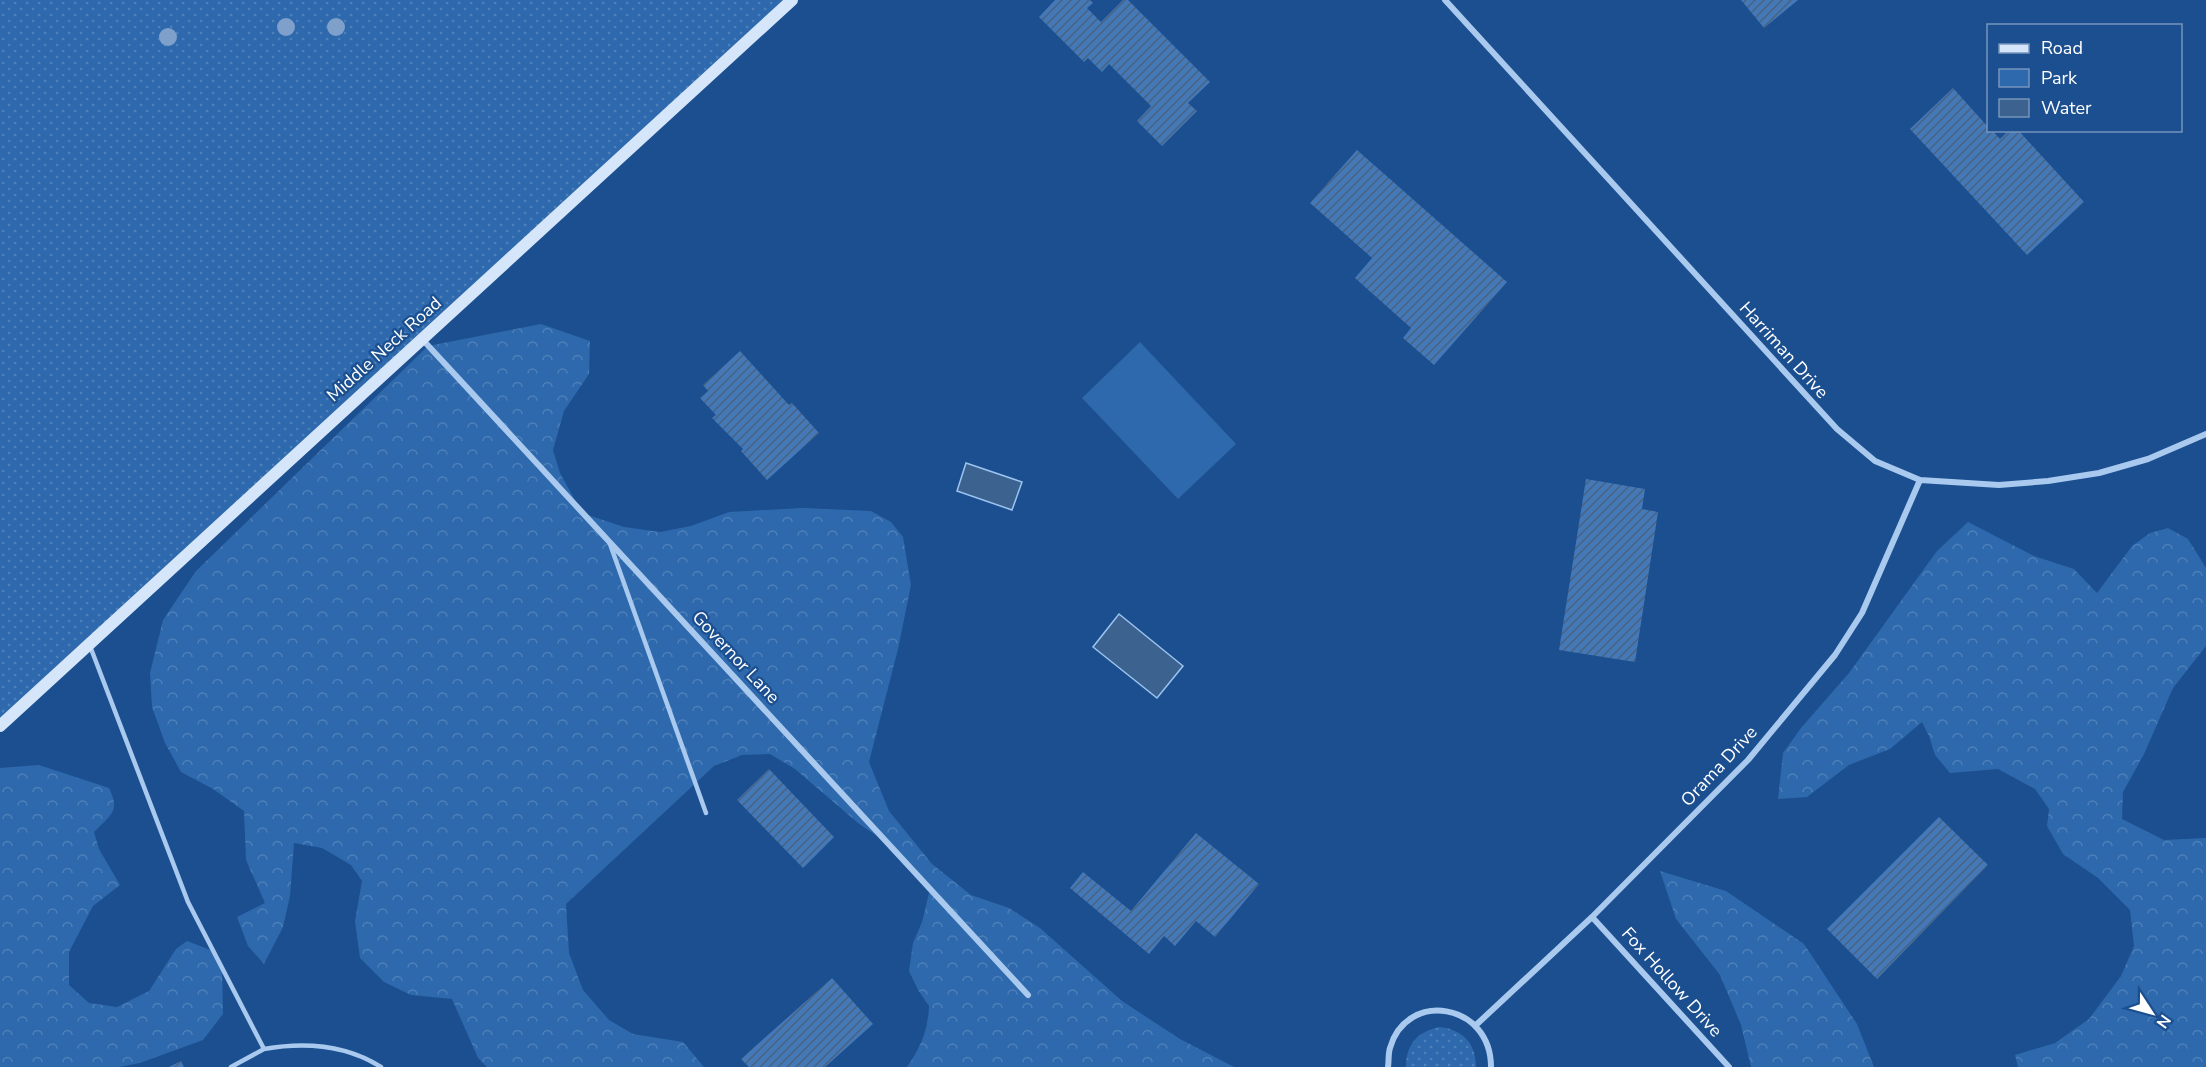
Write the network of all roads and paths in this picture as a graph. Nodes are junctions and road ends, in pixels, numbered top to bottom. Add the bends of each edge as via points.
1 (792, 0) edge
2 (1446, 0) edge
3 (422, 339) junction
4 (2206, 434) edge
5 (1920, 480) junction
6 (609, 542) junction
7 (89, 644) junction
8 (0, 726) edge
9 (706, 813) dead end
10 (1592, 916) junction
11 (1028, 995) dead end
12 (1476, 1025) junction
13 (264, 1049) junction
14 (231, 1067) edge
15 (381, 1067) edge
16 (1388, 1067) edge
17 (1491, 1067) edge
18 (1729, 1067) edge

1 - 3 main road, Middle Neck Road
2 - 5 street, Harriman Drive via 1837,429 1875,461
3 - 6 street, Governor Lane
3 - 7 main road, Middle Neck Road
4 - 5 street, Harriman Drive via 2148,459 2099,473 1999,485
5 - 10 street, Orama Drive via 1862,613 1835,655 1748,760
6 - 9 lane
6 - 11 street, Governor Lane
7 - 8 main road, Middle Neck Road
7 - 13 lane via 188,903
10 - 12 street, Orama Drive
10 - 18 street, Fox Hollow Drive
12 - 16 street via 1444,1010 1426,1012 1397,1033
12 - 17 street via 1486,1038
13 - 14 lane
13 - 15 lane via 291,1044 321,1047 354,1053

